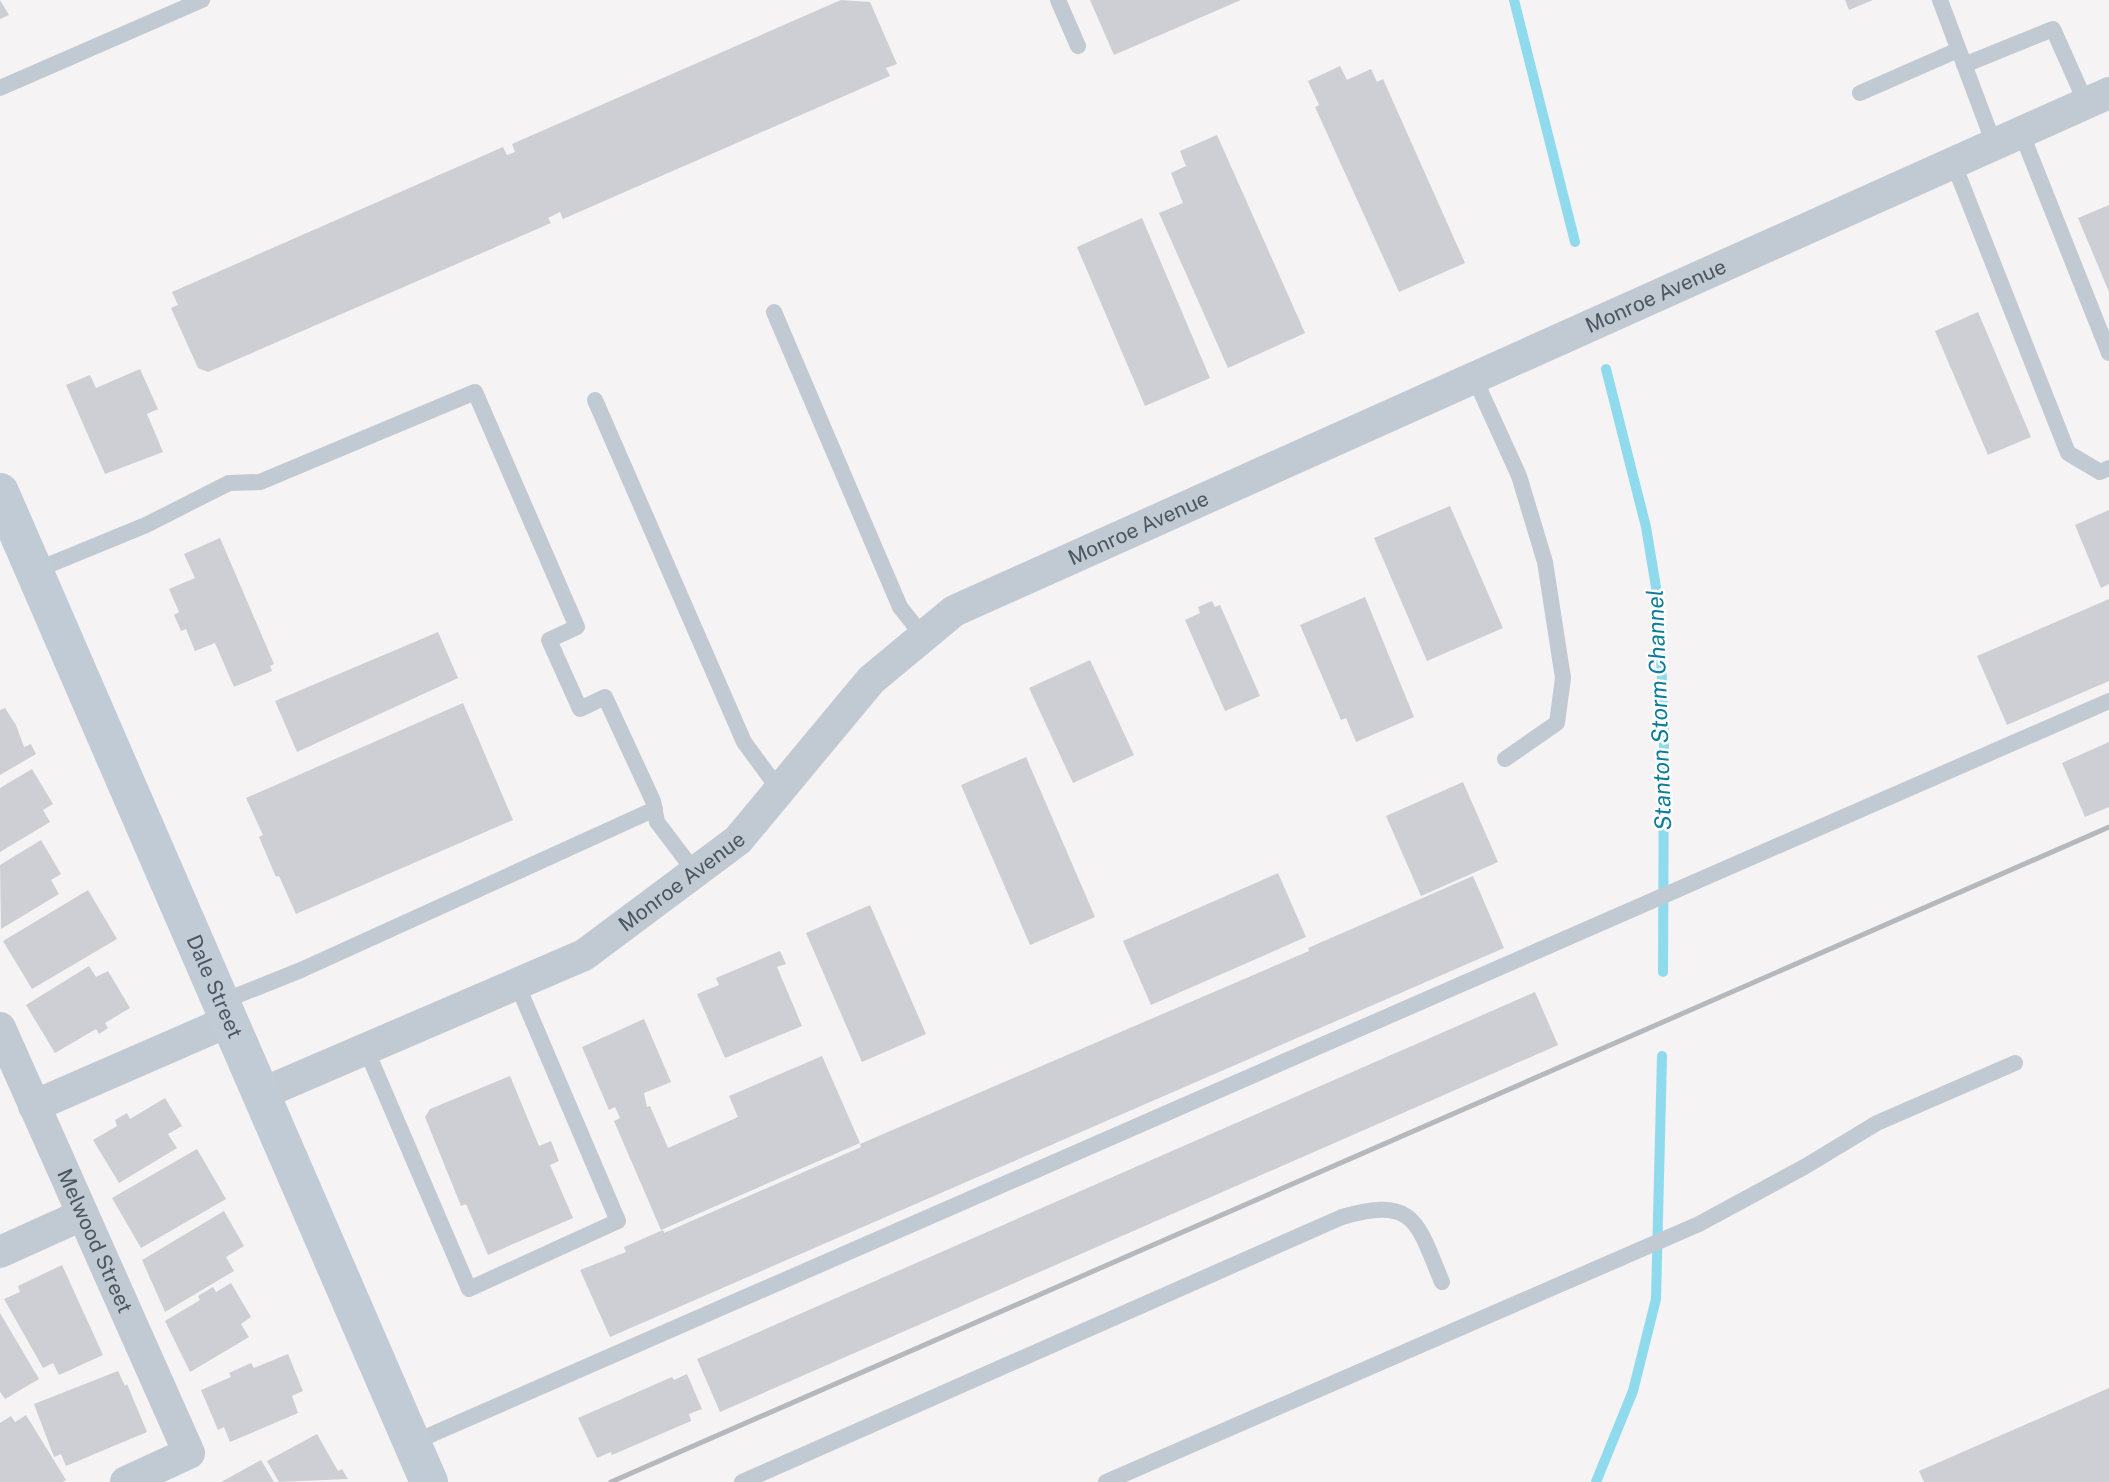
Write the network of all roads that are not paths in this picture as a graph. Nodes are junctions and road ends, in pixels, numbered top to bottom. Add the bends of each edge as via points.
1 (202, 0) edge
2 (1058, 0) edge
3 (1940, 0) edge
4 (1078, 46) dead end
5 (1961, 57) junction
6 (0, 88) edge
7 (1860, 93) dead end
8 (2098, 98) edge
9 (2007, 138) junction
10 (1953, 162) junction
11 (774, 312) dead end
12 (2109, 353) edge
13 (1474, 377) junction
14 (595, 400) dead end
15 (2109, 468) edge
16 (0, 492) edge
17 (34, 571) junction
18 (923, 636) junction
19 (2109, 701) edge
20 (1505, 759) dead end
21 (780, 791) junction
22 (654, 809) junction
23 (695, 872) junction
24 (517, 984) junction
25 (225, 1012) junction
26 (0, 1028) edge
27 (366, 1049) junction
28 (2015, 1063) dead end
29 (261, 1094) junction
30 (34, 1106) junction
31 (82, 1215) junction
32 (0, 1252) edge
33 (1442, 1282) dead end
34 (412, 1443) junction
35 (126, 1482) edge
36 (429, 1482) edge
37 (742, 1482) edge
38 (1106, 1482) edge

1 - 6 lane
2 - 4 lane
3 - 5 lane
5 - 7 lane
5 - 8 lane via 2053,29
5 - 9 lane
8 - 9 street, Monroe Avenue
9 - 10 street, Monroe Avenue
9 - 12 lane
10 - 13 street, Monroe Avenue
10 - 15 lane via 2068,453 2100,471
11 - 18 lane via 900,607
13 - 18 street, Monroe Avenue via 954,611
13 - 20 lane via 1519,476 1545,562 1563,678 1557,723
14 - 21 lane via 744,742
16 - 17 street, Dale Street
17 - 22 lane via 146,525 229,483 260,482 475,392 577,627 549,640 554,652 580,709 605,697
17 - 25 street, Dale Street
18 - 21 street, Monroe Avenue via 871,680
19 - 34 lane
21 - 23 street, Monroe Avenue via 738,840
22 - 23 lane via 657,822
22 - 25 lane via 300,970
23 - 24 street, Monroe Avenue via 584,955
24 - 27 street, Monroe Avenue
24 - 27 lane via 618,1221 469,1289
25 - 29 street, Dale Street
25 - 30 street
26 - 30 street, Melwood Street
27 - 29 street, Monroe Avenue
28 - 38 lane via 1877,1123 1699,1224
29 - 34 street, Dale Street
30 - 31 street, Melwood Street
31 - 32 street
31 - 35 street, Melwood Street via 189,1453
33 - 37 lane via 1419,1225 1400,1212 1370,1209 1342,1217
34 - 36 street, Dale Street

